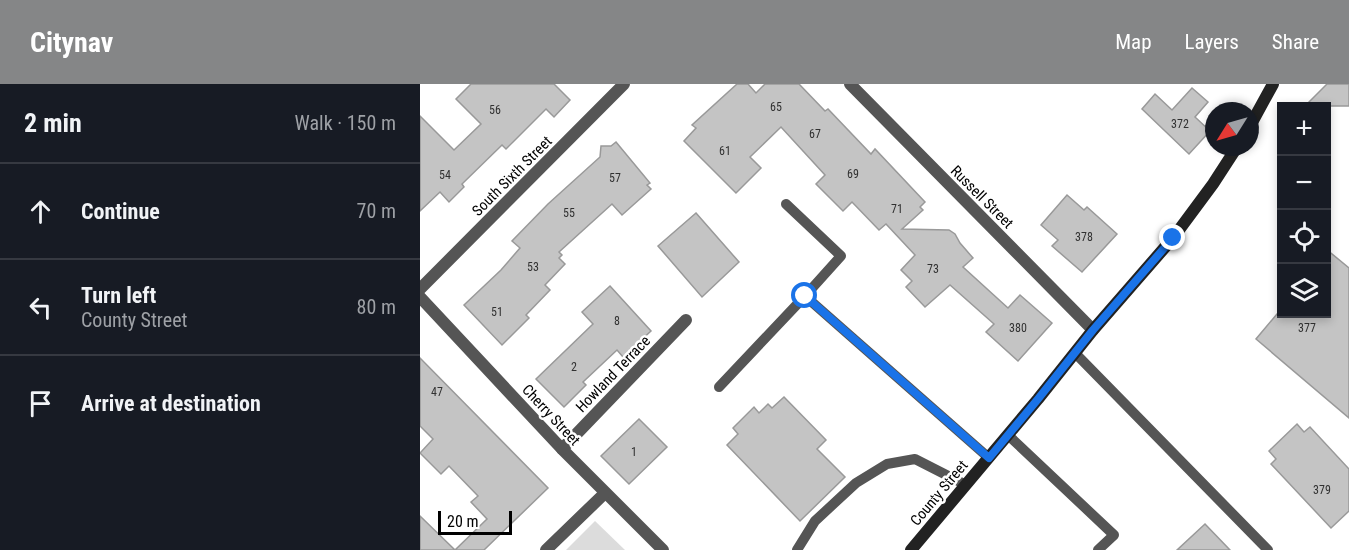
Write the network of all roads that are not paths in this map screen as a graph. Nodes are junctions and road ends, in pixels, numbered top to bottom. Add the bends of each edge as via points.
1 (624, 84) edge
2 (850, 84) edge
3 (1274, 84) edge
4 (1259, 110) edge
5 (1231, 156) edge
6 (786, 204) dead end
7 (420, 289) edge
8 (805, 296) junction
9 (420, 297) edge
10 (686, 320) dead end
11 (1093, 330) junction
12 (1075, 353) junction
13 (719, 387) dead end
14 (1008, 435) junction
15 (562, 449) junction
16 (989, 458) junction
17 (966, 485) junction
18 (605, 493) junction
19 (546, 550) edge
20 (663, 550) edge
21 (797, 550) edge
22 (911, 550) edge
23 (1098, 550) edge
24 (1268, 550) edge

1 - 7 street, South Sixth Street
2 - 11 street, Russell Street
3 - 4 main road
5 - 11 main road, County Street via 1173,238
6 - 8 lane via 841,256
8 - 13 lane
8 - 16 lane
9 - 15 street, Cherry Street
10 - 15 street, Howland Terrace
11 - 12 main road, County Street
12 - 14 main road, County Street
12 - 24 lane
14 - 16 main road, County Street
14 - 23 lane via 1114,535
15 - 18 street, Cherry Street
16 - 17 main road, County Street
17 - 21 lane via 915,459 887,464 856,483 814,521
17 - 22 main road, County Street
18 - 19 street
18 - 20 street, Cherry Street

